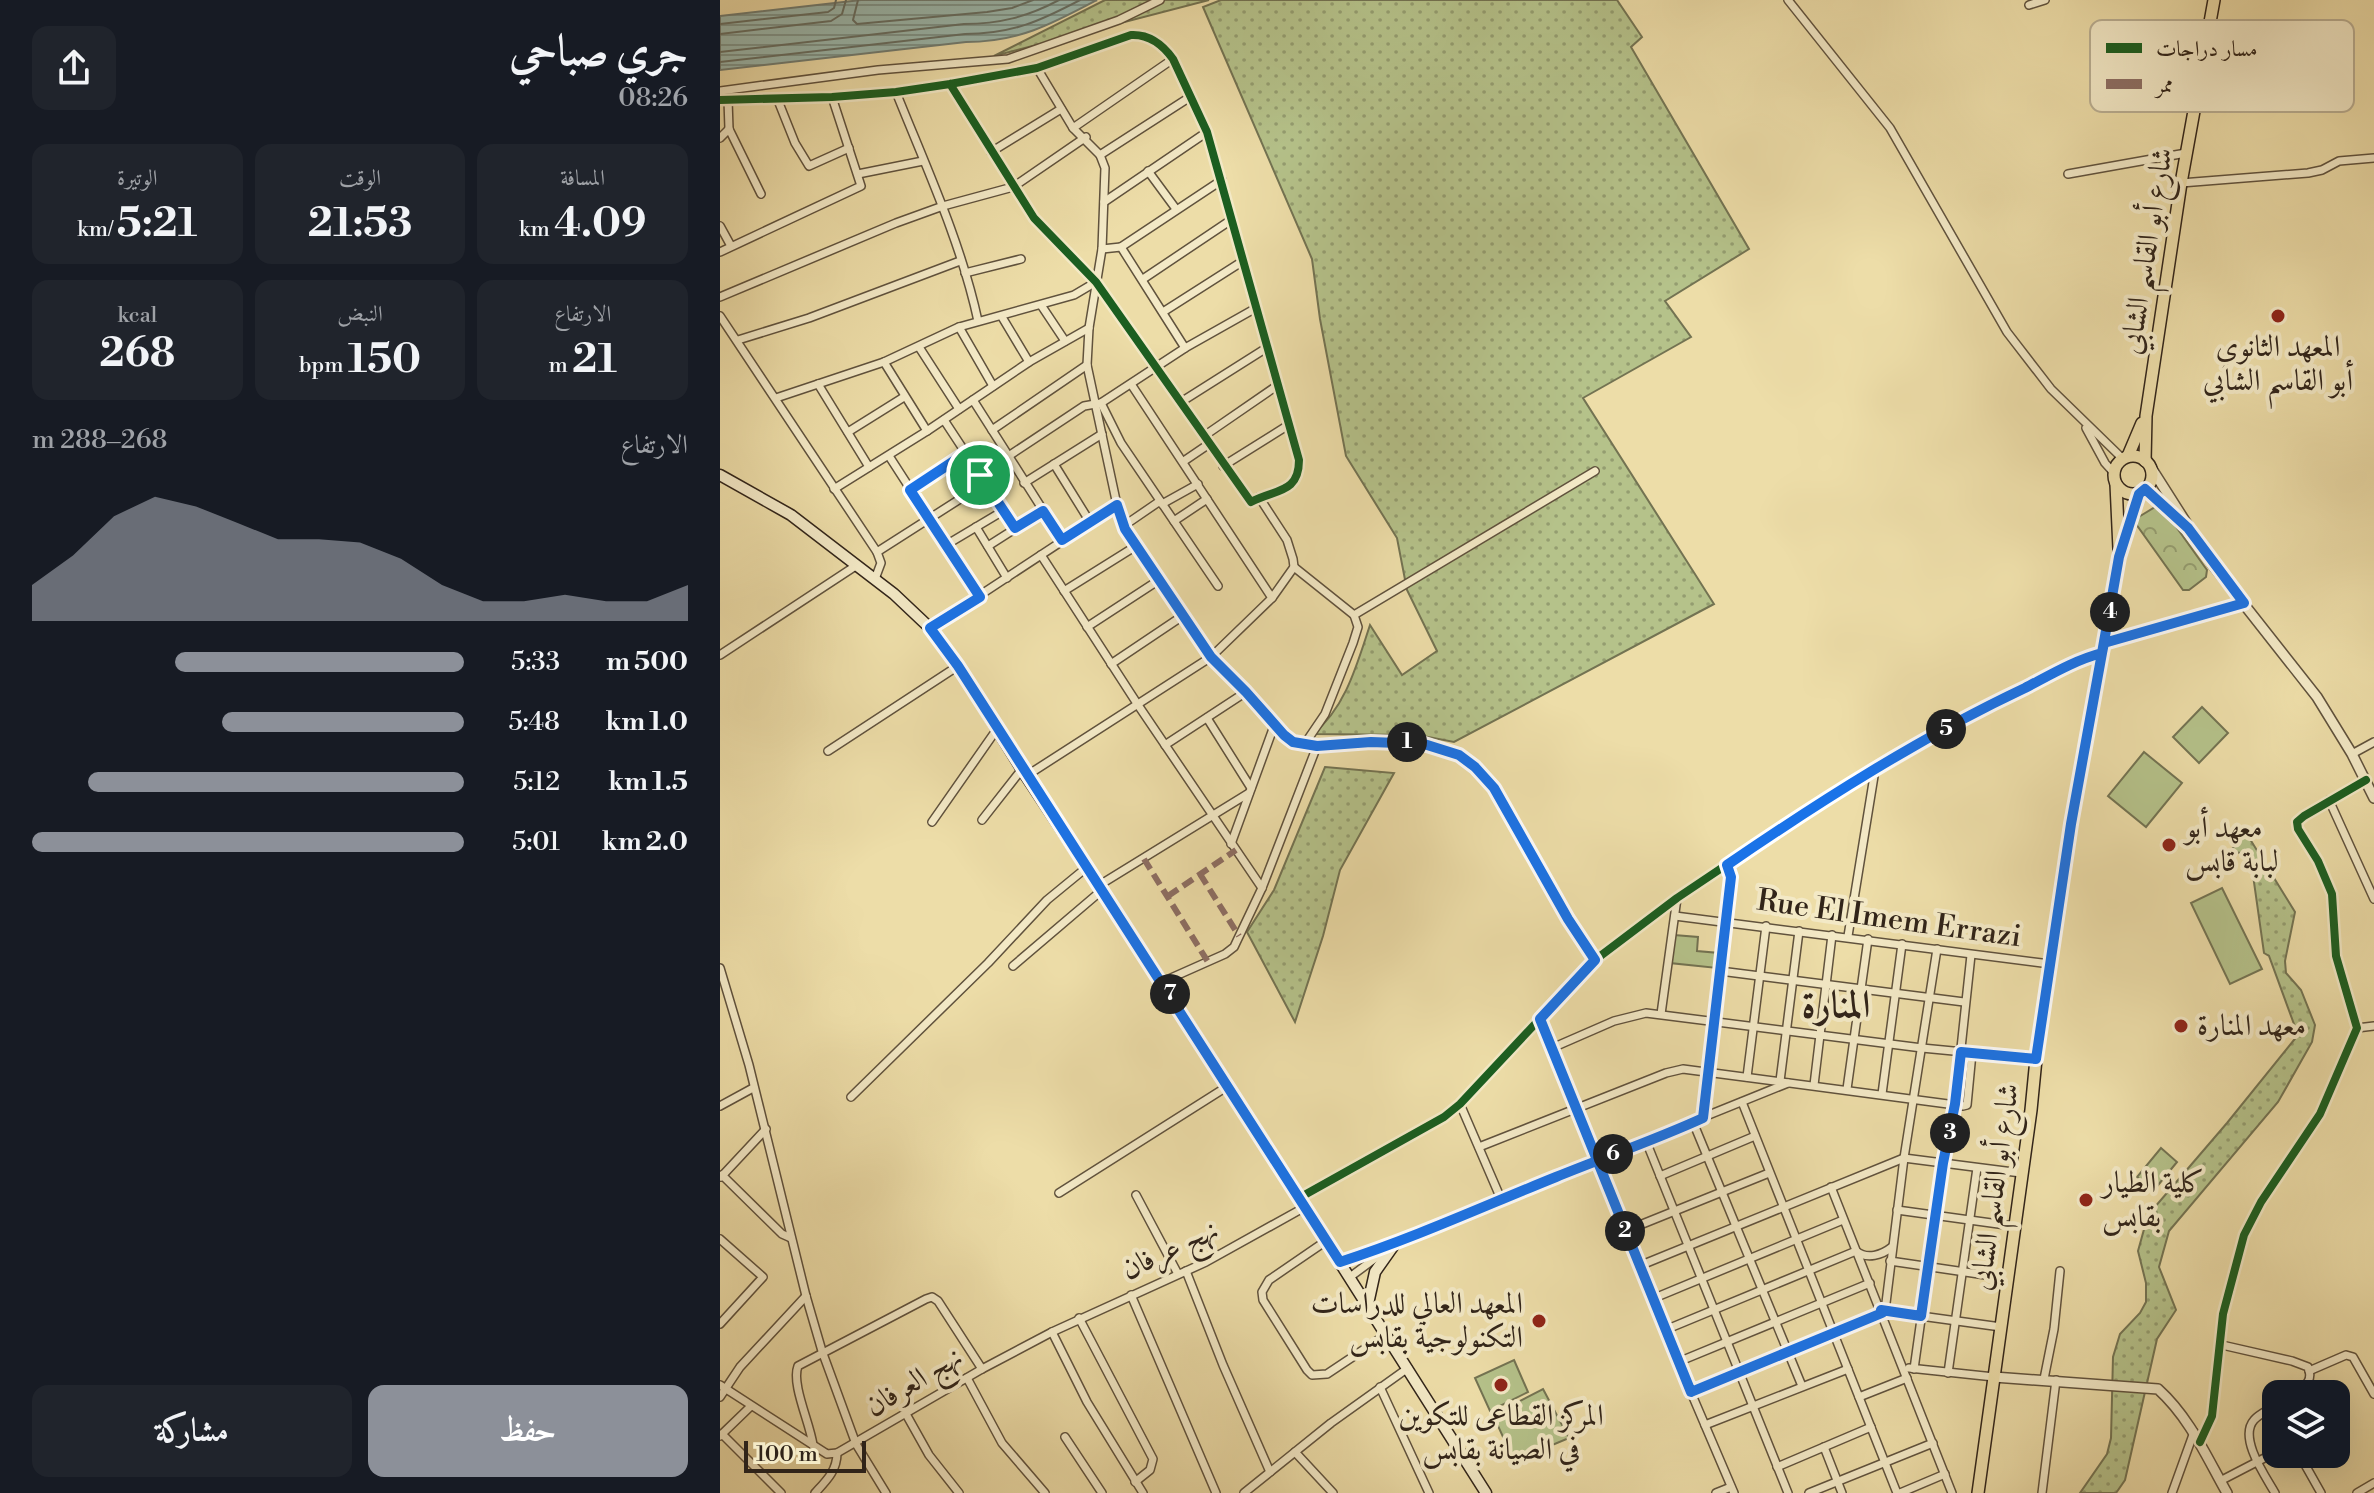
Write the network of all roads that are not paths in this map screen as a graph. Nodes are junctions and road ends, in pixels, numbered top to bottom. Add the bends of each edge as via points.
1 (1160, 0) edge
2 (1788, 0) edge
3 (2045, 0) edge
4 (2214, 0) edge
5 (2029, 5) dead end
6 (2210, 20) edge
7 (1173, 59) junction
8 (1037, 68) junction
9 (950, 84) junction
10 (720, 91) edge
11 (896, 92) junction
12 (832, 97) junction
13 (1190, 97) junction
14 (777, 98) junction
15 (724, 100) edge
16 (1061, 109) junction
17 (2194, 112) edge
18 (1073, 128) junction
19 (729, 129) junction
20 (1207, 132) junction
21 (1086, 137) junction
22 (720, 138) edge
23 (849, 148) junction
24 (991, 152) junction
25 (2186, 153) junction
26 (1100, 155) junction
27 (2374, 158) edge
28 (923, 161) junction
29 (1148, 171) junction
30 (858, 174) junction
31 (2068, 174) dead end
32 (1222, 180) junction
33 (2181, 183) junction
34 (1013, 187) junction
35 (761, 194) dead end
36 (1104, 202) junction
37 (943, 206) junction
38 (1176, 209) junction
39 (1231, 220) junction
40 (720, 226) edge
41 (731, 246) junction
42 (1121, 247) junction
43 (1102, 249) junction
44 (720, 252) edge
45 (1021, 259) dead end
46 (960, 261) junction
47 (1243, 261) junction
48 (965, 273) junction
49 (1143, 279) junction
50 (1096, 282) junction
51 (720, 297) edge
52 (1041, 305) junction
53 (1256, 308) junction
54 (1163, 312) junction
55 (720, 316) edge
56 (1002, 317) junction
57 (978, 321) junction
58 (959, 327) junction
59 (1089, 328) junction
60 (738, 340) junction
61 (1065, 341) junction
62 (919, 347) junction
63 (1268, 347) junction
64 (1185, 348) junction
65 (884, 362) junction
66 (1029, 362) junction
67 (1087, 365) junction
68 (1157, 366) junction
69 (818, 384) junction
70 (1131, 384) junction
71 (1278, 385) junction
72 (993, 386) junction
73 (904, 397) junction
74 (776, 398) junction
75 (973, 400) junction
76 (1181, 402) junction
77 (1098, 404) junction
78 (959, 409) junction
79 (2146, 416) junction
80 (944, 420) junction
81 (2083, 422) junction
82 (1290, 424) junction
83 (992, 430) junction
84 (927, 431) junction
85 (848, 432) junction
86 (1102, 434) junction
87 (1204, 436) junction
88 (1209, 444) junction
89 (966, 453) junction
90 (889, 456) junction
91 (1007, 456) junction
92 (2125, 458) junction
93 (1184, 461) junction
94 (2147, 463) junction
95 (1054, 464) junction
96 (1223, 466) junction
97 (869, 467) junction
98 (1595, 471) dead end
99 (720, 475) edge
100 (980, 475) junction
101 (2115, 479) junction
102 (985, 483) junction
103 (1024, 483) junction
104 (1198, 484) junction
105 (834, 489) junction
106 (910, 490) junction
107 (2142, 492) junction
108 (1259, 497) junction
109 (1207, 499) junction
110 (1161, 502) junction
111 (1117, 505) junction
112 (1003, 511) junction
113 (1043, 511) junction
114 (929, 519) junction
115 (1174, 521) junction
116 (1090, 522) junction
117 (1125, 525) junction
118 (976, 527) junction
119 (1015, 528) junction
120 (2188, 528) junction
121 (1062, 540) junction
122 (946, 545) junction
123 (988, 546) junction
124 (1136, 546) junction
125 (877, 552) junction
126 (1041, 555) junction
127 (2119, 557) junction
128 (857, 565) junction
129 (1294, 567) junction
130 (1007, 578) junction
131 (875, 579) junction
132 (1159, 580) junction
133 (1218, 586) dead end
134 (1064, 591) junction
135 (980, 597) junction
136 (1272, 598) junction
137 (2244, 603) junction
138 (1184, 615) junction
139 (1354, 615) junction
140 (1087, 627) junction
141 (930, 628) junction
142 (2103, 648) junction
143 (720, 655) edge
144 (1211, 657) junction
145 (1111, 664) junction
146 (958, 666) junction
147 (1246, 692) junction
148 (1138, 705) junction
149 (1207, 718) junction
150 (1274, 726) junction
151 (997, 729) junction
152 (2374, 742) edge
153 (1165, 745) junction
154 (1304, 745) junction
155 (1317, 746) junction
156 (828, 751) dead end
157 (2352, 754) junction
158 (1875, 770) junction
159 (1024, 773) junction
160 (2366, 780) junction
161 (1250, 791) junction
162 (2374, 798) edge
163 (2329, 800) junction
164 (1212, 816) junction
165 (982, 820) dead end
166 (932, 822) dead end
167 (1231, 844) junction
168 (1727, 865) junction
169 (1086, 868) junction
170 (1100, 888) junction
171 (1262, 888) junction
172 (1677, 898) junction
173 (2374, 899) edge
174 (1675, 916) junction
175 (1726, 922) junction
176 (1766, 926) junction
177 (1799, 931) junction
178 (1832, 935) junction
179 (1848, 936) junction
180 (1868, 939) junction
181 (1902, 944) junction
182 (1937, 949) junction
183 (1971, 955) junction
184 (1595, 960) junction
185 (2050, 964) junction
186 (1013, 966) dead end
187 (720, 968) edge
188 (1720, 971) junction
189 (1759, 976) junction
190 (1792, 980) junction
191 (1162, 982) junction
192 (1827, 985) junction
193 (1861, 989) junction
194 (1894, 992) junction
195 (1930, 997) junction
196 (1964, 1002) junction
197 (1661, 1014) junction
198 (1540, 1019) junction
199 (1715, 1021) junction
200 (1752, 1025) junction
201 (2374, 1026) edge
202 (2357, 1028) junction
203 (1786, 1031) junction
204 (1820, 1035) junction
205 (1855, 1040) junction
206 (1888, 1044) junction
207 (1552, 1048) junction
208 (1922, 1048) junction
209 (1961, 1052) junction
210 (1972, 1053) junction
211 (2036, 1059) junction
212 (1709, 1071) junction
213 (1747, 1077) junction
214 (1780, 1081) junction
215 (1790, 1082) junction
216 (1814, 1085) junction
217 (1228, 1086) junction
218 (753, 1088) junction
219 (1847, 1089) junction
220 (1882, 1094) junction
221 (851, 1097) dead end
222 (1914, 1098) junction
223 (1742, 1102) junction
224 (1460, 1104) junction
225 (1955, 1104) junction
226 (720, 1106) edge
227 (1576, 1110) junction
228 (1703, 1118) junction
229 (1693, 1122) junction
230 (766, 1129) junction
231 (1755, 1136) junction
232 (1646, 1141) junction
233 (1479, 1147) junction
234 (1707, 1156) junction
235 (1904, 1158) junction
236 (1596, 1160) junction
237 (1943, 1163) junction
238 (1977, 1168) junction
239 (1769, 1173) junction
240 (2021, 1173) junction
241 (721, 1176) edge
242 (1660, 1176) junction
243 (1831, 1187) junction
244 (1723, 1192) junction
245 (1059, 1193) dead end
246 (1136, 1195) dead end
247 (1501, 1199) junction
248 (1302, 1202) junction
249 (1783, 1206) junction
250 (1897, 1210) junction
251 (1674, 1212) junction
252 (1935, 1215) junction
253 (1843, 1220) junction
254 (1970, 1220) junction
255 (1737, 1226) junction
256 (2013, 1226) junction
257 (1625, 1231) junction
258 (791, 1238) junction
259 (720, 1239) edge
260 (1797, 1240) junction
261 (1326, 1241) junction
262 (1394, 1245) junction
263 (1688, 1246) junction
264 (1892, 1247) junction
265 (1856, 1251) junction
266 (1749, 1259) junction
267 (1890, 1261) junction
268 (1340, 1262) junction
269 (1639, 1266) junction
270 (1928, 1266) junction
271 (1809, 1271) junction
272 (1963, 1271) junction
273 (2060, 1271) dead end
274 (1182, 1272) junction
275 (1350, 1277) junction
276 (2006, 1278) junction
277 (1701, 1279) junction
278 (1870, 1283) junction
279 (1761, 1290) junction
280 (1131, 1295) junction
281 (806, 1296) junction
282 (1652, 1299) junction
283 (1821, 1303) junction
284 (1368, 1304) junction
285 (1714, 1310) junction
286 (1882, 1311) junction
287 (1921, 1316) junction
288 (1079, 1318) junction
289 (1774, 1321) junction
290 (1956, 1321) junction
291 (720, 1324) edge
292 (2001, 1327) junction
293 (1665, 1330) junction
294 (1052, 1332) junction
295 (1834, 1333) junction
296 (1387, 1334) junction
297 (1727, 1342) junction
298 (2222, 1345) junction
299 (822, 1351) junction
300 (1786, 1353) junction
301 (1678, 1362) junction
302 (1408, 1368) junction
303 (1903, 1368) junction
304 (982, 1369) junction
305 (1848, 1369) junction
306 (1914, 1369) junction
307 (2309, 1371) junction
308 (1739, 1373) junction
309 (1948, 1373) junction
310 (1994, 1377) junction
311 (967, 1378) junction
312 (1907, 1378) junction
313 (2044, 1379) junction
314 (2056, 1380) junction
315 (2308, 1380) edge
316 (1802, 1386) junction
317 (723, 1387) edge
318 (1380, 1387) junction
319 (1691, 1392) junction
320 (2374, 1394) edge
321 (720, 1397) edge
322 (1859, 1397) junction
323 (1752, 1406) junction
324 (750, 1407) junction
325 (906, 1414) junction
326 (2262, 1415) edge
327 (1705, 1425) junction
328 (1871, 1427) junction
329 (2194, 1432) junction
330 (721, 1435) edge
331 (1065, 1437) dead end
332 (2200, 1442) junction
333 (1933, 1443) junction
334 (856, 1444) junction
335 (813, 1445) junction
336 (1824, 1447) junction
337 (1295, 1452) junction
338 (837, 1453) junction
339 (2262, 1459) edge
340 (1885, 1462) junction
341 (2257, 1462) junction
342 (1777, 1467) junction
343 (2307, 1468) edge
344 (1270, 1472) junction
345 (1945, 1474) junction
346 (1838, 1481) junction
347 (2220, 1481) junction
348 (1135, 1482) junction
349 (2374, 1483) edge
350 (1733, 1490) edge
351 (781, 1493) edge
352 (815, 1493) edge
353 (886, 1493) edge
354 (959, 1493) edge
355 (1045, 1493) edge
356 (1102, 1493) edge
357 (1143, 1493) edge
358 (1216, 1493) edge
359 (1244, 1493) edge
360 (1333, 1493) edge
361 (1429, 1493) edge
362 (1486, 1493) edge
363 (1716, 1493) edge
364 (1788, 1493) edge
365 (1809, 1493) edge
366 (1842, 1493) edge
367 (1898, 1493) edge
368 (1952, 1493) edge
369 (1978, 1493) edge
370 (2042, 1493) edge
371 (2172, 1493) edge
372 (2227, 1493) edge
373 (2275, 1493) edge
374 (2321, 1493) edge
375 (2357, 1493) edge

1 - 10 street via 1057,44 1000,61 878,70
2 - 81 street via 1890,128 2007,332
3 - 5 street
4 - 6 main road, شارع أبو القاسم الشابي
7 - 8 street via 1157,42 1131,35
7 - 13 street
7 - 18 street
8 - 9 street
8 - 16 street
9 - 11 street
9 - 24 street
11 - 12 street
11 - 28 street
12 - 14 street
12 - 23 street
13 - 20 street
13 - 26 street
14 - 15 street
14 - 23 street via 809,166
15 - 19 street
16 - 18 street
16 - 24 street
17 - 25 main road, شارع أبو القاسم الشابي
18 - 21 street
19 - 22 street
19 - 35 street
20 - 29 street
20 - 32 street
21 - 26 street
21 - 34 street
23 - 30 street
24 - 34 street
25 - 31 street
25 - 33 main road, شارع أبو القاسم الشابي
26 - 36 street
27 - 33 street via 2339,161 2308,173
28 - 30 street
28 - 37 street
29 - 36 street
29 - 38 street
30 - 41 street via 861,186
32 - 38 street
32 - 39 street
33 - 79 main road, شارع أبو القاسم الشابي
34 - 37 street
34 - 50 street via 1038,223
36 - 43 street
37 - 46 street
37 - 51 street
38 - 42 street
39 - 47 street
39 - 49 street
40 - 41 street
41 - 44 street
42 - 43 street
42 - 49 street
43 - 50 street
45 - 48 street
46 - 48 street
46 - 60 street
47 - 53 street
47 - 54 street
48 - 57 street
49 - 54 street
50 - 52 street
50 - 59 street
50 - 68 street
52 - 56 street
52 - 61 street
53 - 63 street
53 - 64 street
54 - 64 street
55 - 60 street
56 - 57 street
56 - 66 street
57 - 58 street
58 - 62 street
58 - 72 street
59 - 61 street
59 - 67 street
60 - 74 street
61 - 66 street
62 - 65 street
62 - 78 street
63 - 71 street
63 - 76 street
64 - 68 street
65 - 69 street
65 - 73 street
66 - 72 street
67 - 77 street
67 - 83 street
68 - 70 street
68 - 76 street
69 - 74 street
69 - 85 street
70 - 77 street
70 - 93 street
71 - 82 street
71 - 87 street
72 - 75 street
73 - 84 street
73 - 85 street
74 - 105 street
75 - 78 street
75 - 83 street
76 - 87 street
77 - 86 street
77 - 91 street via 1084,406
77 - 110 street
78 - 80 street
79 - 92 main road, شارع أبو القاسم الشابي
79 - 94 main road, شارع أبو القاسم الشابي
80 - 84 street
80 - 89 street
81 - 92 street
81 - 101 street
82 - 96 street
82 - 108 street via 1299,460 1297,480
83 - 91 street
84 - 90 street
85 - 97 street
86 - 95 street
86 - 111 street
87 - 88 street
88 - 93 street
88 - 96 street
89 - 100 street
89 - 106 street
90 - 97 street
90 - 106 street
91 - 100 street
91 - 103 street
92 - 94 main road via 2140,457
92 - 101 main road
93 - 104 street
94 - 107 main road via 2152,478
94 - 120 street
95 - 103 street
95 - 116 street
96 - 108 street via 1251,502
97 - 105 street
98 - 139 street
99 - 128 main road via 791,515
100 - 102 street
101 - 107 main road via 2125,492
101 - 127 main road, شارع أبو القاسم الشابي
102 - 112 street
102 - 114 street
103 - 113 street
104 - 109 street
104 - 110 street
105 - 125 street
106 - 114 street
107 - 120 street
107 - 127 main road, شارع أبو القاسم الشابي
108 - 129 street via 1287,540
109 - 115 street
109 - 136 street
110 - 115 street
110 - 117 street
111 - 116 street
111 - 117 street
112 - 118 street
112 - 119 street
113 - 119 street
113 - 121 street
114 - 122 street
114 - 125 street
115 - 133 street
116 - 121 street
117 - 124 street
118 - 122 street
118 - 123 street
119 - 123 street
120 - 137 street
121 - 126 street
122 - 135 street
123 - 130 street
124 - 132 street
124 - 134 street
125 - 131 street via 881,563
126 - 130 street
126 - 134 street
127 - 142 main road, شارع أبو القاسم الشابي
128 - 131 main road
128 - 143 street
129 - 136 street
129 - 139 street
130 - 135 street
131 - 141 main road
132 - 138 street
132 - 140 street
134 - 140 street
135 - 141 street
136 - 144 street
137 - 142 street
137 - 157 street via 2317,697
138 - 144 street
138 - 145 street
139 - 154 street via 1358,627 1353,643 1325,714
140 - 145 street
141 - 146 main road
142 - 158 street, نهج عرفان
142 - 185 main road, شارع أبو القاسم الشابي
144 - 147 street
144 - 148 street
145 - 148 street
146 - 151 main road
146 - 156 street
147 - 149 street
147 - 150 street
148 - 153 street
148 - 159 street
149 - 153 street
149 - 161 street
150 - 154 street
150 - 161 street
151 - 159 main road
151 - 166 street
152 - 157 street
153 - 164 street
154 - 155 street
155 - 171 street
155 - 184 street via 1424,744 1459,755 1475,767 1494,788
157 - 160 street
158 - 168 street, نهج عرفان
158 - 179 street
159 - 165 street
159 - 169 main road
160 - 162 street
160 - 163 street
161 - 164 street
161 - 167 street
163 - 173 street
163 - 202 street via 2299,819 2297,826 2332,894 2336,956
164 - 167 street
164 - 170 street
167 - 171 street
168 - 172 street, نهج عرفان
168 - 175 street via 1731,877
169 - 170 main road
169 - 221 street via 1047,900
170 - 186 street
170 - 191 main road
171 - 191 street via 1234,947
172 - 174 street
172 - 184 street, نهج عرفان
174 - 175 street, Rue El Imem Errazi
174 - 197 street
175 - 176 street, Rue El Imem Errazi
175 - 188 street
176 - 177 street, Rue El Imem Errazi
176 - 189 street
177 - 178 street, Rue El Imem Errazi
177 - 190 street
178 - 179 street, Rue El Imem Errazi
178 - 192 street
179 - 180 street, Rue El Imem Errazi
180 - 181 street, Rue El Imem Errazi
180 - 193 street
181 - 182 street, Rue El Imem Errazi
181 - 194 street
182 - 183 street, Rue El Imem Errazi
182 - 195 street
183 - 185 street, Rue El Imem Errazi
183 - 196 street
184 - 198 street, نهج عرفان
185 - 211 main road, شارع أبو القاسم الشابي
187 - 218 street
188 - 189 street
188 - 199 street
189 - 190 street
189 - 200 street
190 - 192 street
190 - 203 street
191 - 217 main road
192 - 193 street
192 - 204 street
193 - 194 street
193 - 205 street
194 - 195 street
194 - 206 street
195 - 196 street
195 - 208 street
196 - 209 street
197 - 199 street
197 - 207 street via 1630,1016
198 - 207 street
198 - 224 street, نهج عرفان
199 - 200 street
199 - 212 street
200 - 203 street
200 - 213 street
201 - 202 street
202 - 298 street via 2320,1114 2245,1230 2228,1287
203 - 204 street
203 - 214 street
204 - 205 street
204 - 216 street
205 - 206 street
205 - 219 street
206 - 208 street
206 - 220 street
207 - 227 street
208 - 209 street
208 - 222 street
209 - 210 street
209 - 225 street
210 - 211 street
210 - 225 street via 1967,1105
211 - 240 main road, شارع أبو القاسم الشابي
212 - 213 street
212 - 227 street via 1676,1070
212 - 228 street
213 - 214 street
214 - 215 street
215 - 216 street
215 - 223 street
216 - 219 street
217 - 245 street
217 - 248 main road
218 - 226 street
218 - 230 street
219 - 220 street
220 - 222 street
222 - 225 street
222 - 235 street
223 - 228 street
223 - 231 street
224 - 233 street
224 - 248 street, نهج عرفان
225 - 237 street
227 - 233 street
227 - 236 street
228 - 229 street
229 - 232 street
229 - 234 street
230 - 241 street
230 - 258 street
231 - 234 street
231 - 239 street
232 - 236 street
232 - 242 street
233 - 247 street
234 - 242 street
234 - 244 street
235 - 237 street
235 - 243 street
235 - 250 street
236 - 247 street
236 - 257 street
237 - 238 street
237 - 252 street
238 - 240 street
238 - 254 street
239 - 244 street
239 - 249 street
240 - 256 main road, شارع أبو القاسم الشابي
241 - 258 street
242 - 251 street
243 - 249 street
243 - 253 street
244 - 251 street
244 - 255 street
246 - 274 street
247 - 262 street
248 - 261 main road
248 - 274 street, نهج عرفان
249 - 255 street
249 - 260 street
250 - 252 street
250 - 264 street
251 - 257 street
251 - 263 street
252 - 254 street
252 - 270 street
253 - 260 street
253 - 265 street
254 - 256 street
254 - 272 street
255 - 263 street
255 - 266 street
256 - 276 main road, شارع أبو القاسم الشابي
257 - 269 street
258 - 281 street
259 - 291 street via 763,1277
260 - 266 street
260 - 271 street
261 - 268 main road
261 - 296 street via 1269,1280 1262,1292 1307,1370 1327,1374
262 - 268 street
262 - 275 street
262 - 284 main road via 1375,1272
263 - 269 street
263 - 277 street
264 - 265 street via 1872,1256
264 - 267 street
265 - 271 street
265 - 278 street
266 - 277 street
266 - 279 street
267 - 270 street
267 - 286 street
268 - 275 main road
269 - 282 street
270 - 272 street
270 - 287 street
271 - 279 street
271 - 283 street
272 - 276 street
272 - 290 street
273 - 313 street
274 - 280 street, نهج عرفان
274 - 344 street
275 - 284 main road
276 - 292 main road, شارع أبو القاسم الشابي
277 - 282 street
277 - 285 street
278 - 283 street
278 - 286 street
279 - 285 street
279 - 289 street
280 - 288 street, نهج عرفان
280 - 358 street
281 - 299 street
281 - 317 street
282 - 293 street
283 - 289 street
283 - 295 street
284 - 296 main road
285 - 293 street
285 - 297 street
286 - 287 street
286 - 295 street
286 - 303 street
287 - 290 street
287 - 306 street
288 - 294 street, نهج عرفان
288 - 348 street via 1153,1459 1150,1470
289 - 297 street
289 - 300 street
290 - 292 street
290 - 309 street
292 - 310 main road, شارع أبو القاسم الشابي
293 - 301 street
294 - 304 street, نهج العرفان
294 - 348 street
295 - 300 street
295 - 305 street
296 - 302 main road
297 - 301 street
297 - 308 street
298 - 307 street via 2292,1361
298 - 332 street via 2212,1416
299 - 304 street via 932,1297
299 - 334 street
299 - 335 street via 798,1366 795,1375
300 - 308 street
300 - 316 street
301 - 319 street
302 - 318 street
302 - 362 main road
303 - 306 street
303 - 312 street
304 - 311 street, نهج العرفان
305 - 316 street
305 - 322 street
306 - 309 street
307 - 315 street
307 - 320 street via 2346,1355 2353,1357
308 - 319 street
308 - 323 street
309 - 310 street
310 - 313 street
310 - 369 main road, شارع أبو القاسم الشابي
311 - 325 street, نهج العرفان
311 - 355 street via 1002,1443
312 - 322 street
312 - 333 street
313 - 314 street
314 - 329 street via 2158,1389
314 - 370 street
316 - 323 street
317 - 321 street
317 - 324 street
318 - 337 street
318 - 361 street
319 - 327 street
322 - 328 street
323 - 327 street
323 - 342 street
324 - 330 street
324 - 335 street
325 - 334 street, نهج العرفان
325 - 354 street
326 - 341 street via 2250,1427
327 - 350 street
328 - 336 street
328 - 340 street
329 - 332 street
329 - 371 street
330 - 351 street
331 - 356 street
332 - 347 street
333 - 340 street
333 - 345 street
334 - 338 street, نهج العرفان
334 - 353 street
335 - 338 street via 827,1454
336 - 342 street
336 - 346 street
337 - 344 street
337 - 360 street
338 - 352 street via 833,1472
339 - 341 street
340 - 346 street
340 - 367 street
341 - 347 street
341 - 373 street
342 - 364 street
343 - 374 street
344 - 359 street
345 - 367 street
345 - 368 street
346 - 365 street
346 - 366 street
347 - 372 street
348 - 357 street
349 - 375 street
350 - 363 street

